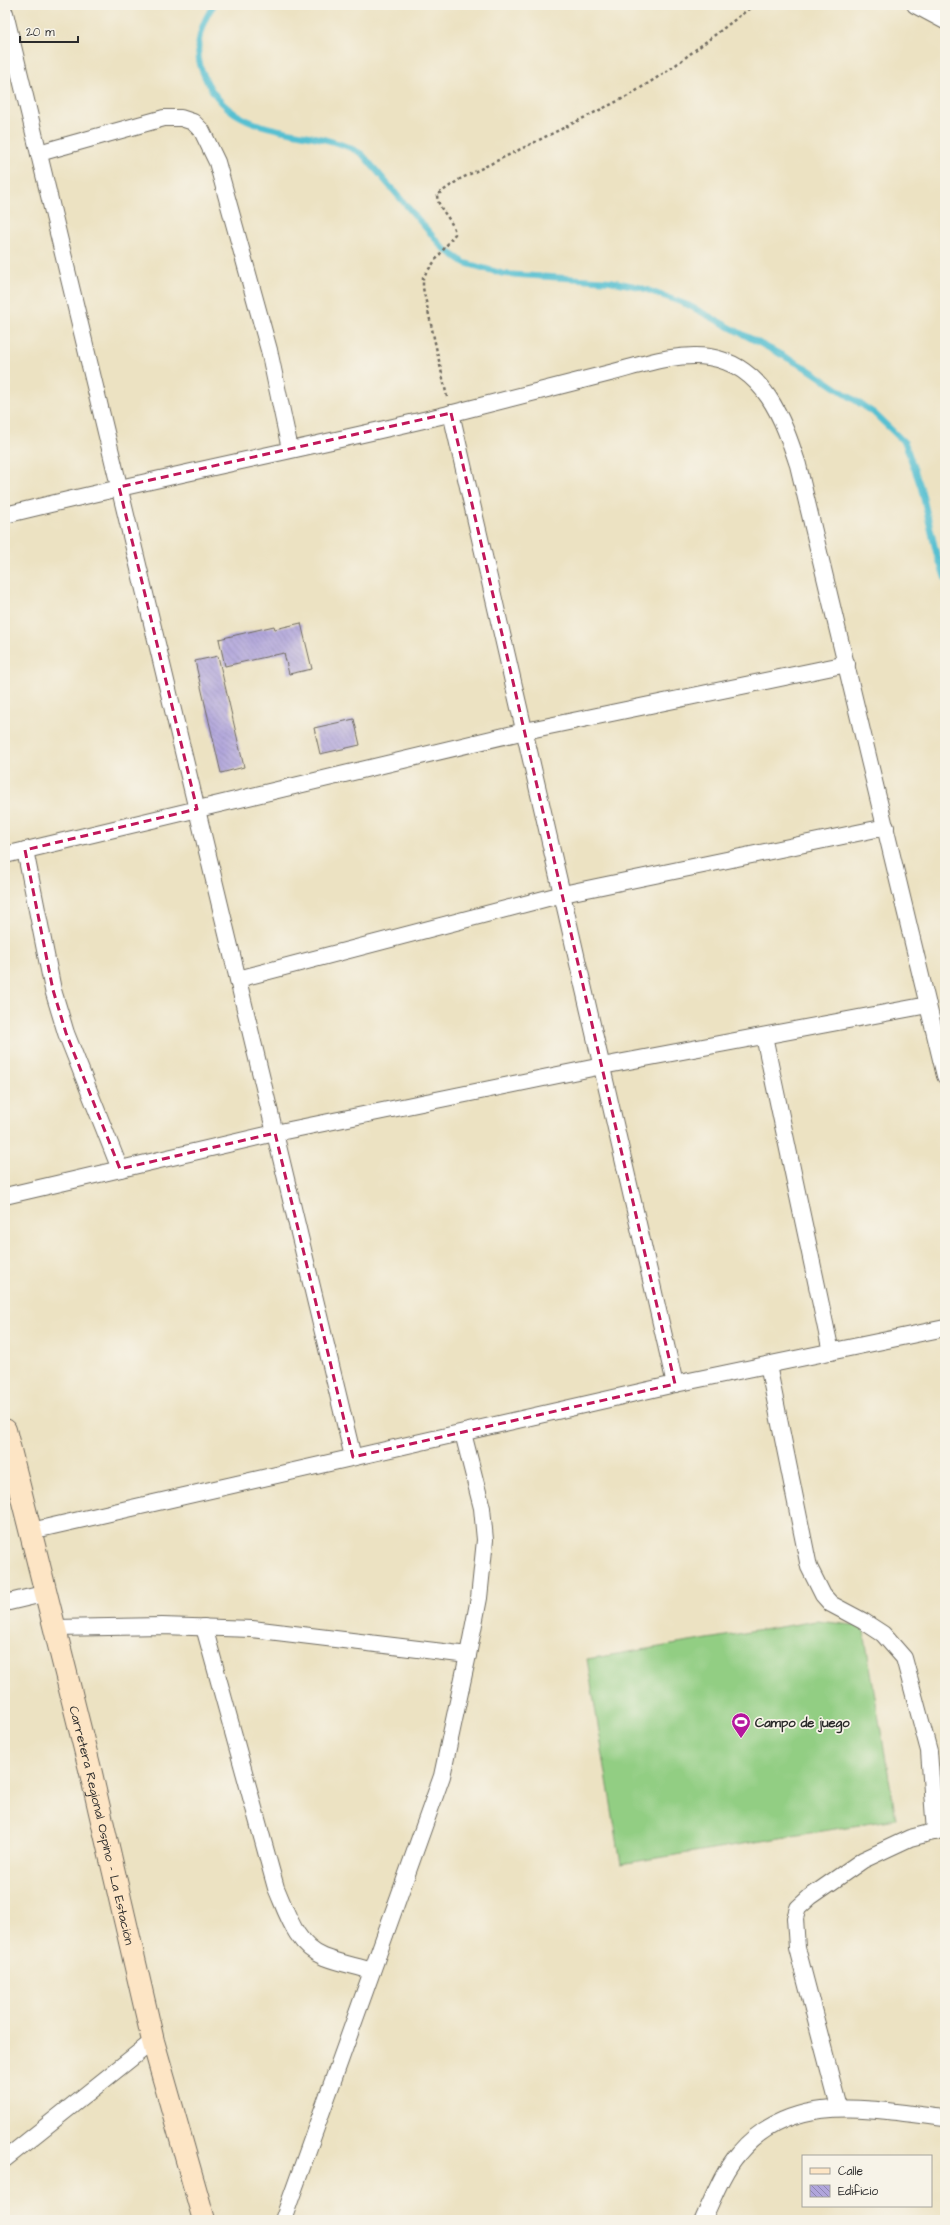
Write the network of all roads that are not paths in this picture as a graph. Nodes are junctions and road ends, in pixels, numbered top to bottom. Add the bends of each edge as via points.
1 (915, 5) edge
2 (5, 13) edge
3 (945, 21) edge
4 (39, 153) junction
5 (451, 413) junction
6 (290, 449) junction
7 (119, 487) junction
8 (5, 515) edge
9 (847, 664) junction
10 (525, 731) junction
11 (196, 809) junction
12 (886, 827) junction
13 (25, 850) junction
14 (5, 855) edge
15 (563, 894) junction
16 (238, 979) junction
17 (928, 1005) junction
18 (764, 1036) junction
19 (602, 1066) junction
20 (945, 1076) edge
21 (275, 1133) junction
22 (120, 1169) junction
23 (5, 1196) edge
24 (945, 1328) edge
25 (831, 1352) junction
26 (768, 1365) junction
27 (675, 1384) junction
28 (5, 1430) edge
29 (464, 1433) junction
30 (353, 1457) junction
31 (10, 1467) edge
32 (31, 1531) junction
33 (47, 1594) junction
34 (5, 1603) edge
35 (55, 1628) junction
36 (204, 1628) junction
37 (468, 1655) junction
38 (940, 1830) edge
39 (372, 1971) junction
40 (153, 2041) junction
41 (839, 2108) junction
42 (945, 2118) edge
43 (5, 2159) edge
44 (204, 2220) edge
45 (283, 2220) edge
46 (703, 2220) edge

1 - 3 street
2 - 4 street
4 - 6 street via 164,118 181,118 193,122 202,131 217,162 265,335
4 - 7 street
5 - 6 street
5 - 9 street via 686,356 710,357 733,365 752,376 772,399 786,429 802,480
5 - 10 street
6 - 7 street
7 - 8 street
7 - 11 street
9 - 10 street
9 - 12 street
10 - 11 street
10 - 15 street
11 - 13 street
11 - 16 street
12 - 15 street
12 - 17 street
13 - 14 street
13 - 22 street via 53,990 66,1033
15 - 16 street
15 - 19 street
16 - 21 street
17 - 18 street
17 - 20 street
18 - 19 street
18 - 25 street
19 - 21 street
19 - 27 street
21 - 22 street
21 - 30 street
22 - 23 street
24 - 25 street
25 - 26 street
26 - 27 street
26 - 38 street via 809,1567 823,1595 831,1604 882,1634 904,1658 929,1751
27 - 29 street
28 - 31 main road, Carretera Regional Ospino - La Estación
29 - 30 street
29 - 37 street via 482,1508 485,1540 479,1598
30 - 32 street
31 - 32 main road, Carretera Regional Ospino - La Estación
32 - 33 main road, Carretera Regional Ospino - La Estación
33 - 34 street
33 - 35 main road, Carretera Regional Ospino - La Estación
35 - 36 street
35 - 40 main road, Carretera Regional Ospino - La Estación
36 - 37 street via 252,1629
36 - 39 street via 276,1888 292,1926 305,1944 323,1957
37 - 39 street via 442,1776
38 - 41 street via 910,1838 863,1860 798,1908 795,1931 797,1948
39 - 45 street
40 - 43 street
40 - 44 main road, Carretera Regional Ospino - La Estación
41 - 42 street
41 - 46 street via 831,2107 801,2114 774,2124 756,2135 738,2154 718,2187

